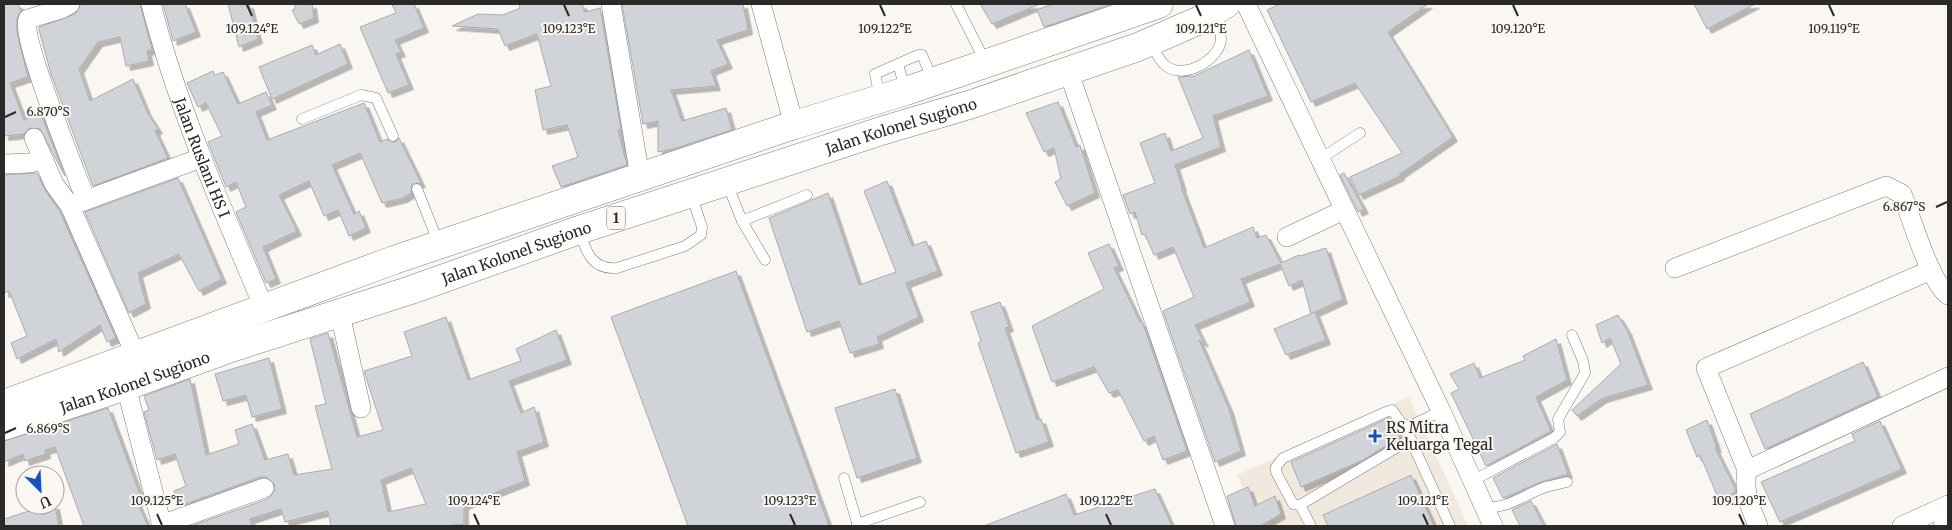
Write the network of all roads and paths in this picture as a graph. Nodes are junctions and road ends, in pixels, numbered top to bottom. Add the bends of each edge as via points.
1 (70, 4) edge
2 (151, 4) edge
3 (611, 4) edge
4 (761, 4) edge
5 (956, 4) edge
6 (1159, 4) edge
7 (1246, 4) edge
8 (1220, 8) edge
9 (1151, 42) junction
10 (898, 64) junction
11 (986, 64) junction
12 (1068, 70) junction
13 (933, 81) junction
14 (893, 95) junction
15 (302, 119) dead end
16 (794, 125) junction
17 (1360, 133) dead end
18 (393, 136) dead end
19 (34, 138) dead end
20 (715, 152) junction
21 (201, 158) junction
22 (42, 159) junction
23 (1320, 159) junction
24 (4, 164) edge
25 (640, 177) junction
26 (726, 182) junction
27 (418, 189) dead end
28 (691, 193) junction
29 (807, 195) dead end
30 (78, 203) junction
31 (1344, 210) junction
32 (742, 221) junction
33 (579, 230) junction
34 (1287, 237) dead end
35 (440, 244) junction
36 (765, 260) dead end
37 (1675, 268) dead end
38 (1931, 270) junction
39 (1948, 295) edge
40 (264, 308) junction
41 (340, 314) junction
42 (1572, 335) dead end
43 (136, 356) junction
44 (1948, 377) edge
45 (126, 386) junction
46 (4, 404) edge
47 (361, 408) dead end
48 (1441, 411) junction
49 (1404, 425) junction
50 (4, 426) edge
51 (1411, 439) junction
52 (1747, 470) junction
53 (844, 478) dead end
54 (1472, 481) junction
55 (1567, 482) dead end
56 (264, 488) dead end
57 (920, 502) dead end
58 (1300, 505) junction
59 (1948, 505) edge
60 (1484, 507) junction
61 (1948, 524) edge
62 (858, 525) edge
63 (162, 526) edge
64 (1225, 526) edge
65 (1311, 526) edge
66 (1450, 526) edge
67 (1493, 526) edge
68 (1758, 526) edge
69 (1902, 526) edge
70 (1943, 526) edge

1 - 30 street via 28,19 26,24 32,54
2 - 21 street, Jalan Ruslani HS I
3 - 25 street
4 - 16 street
5 - 11 lane
6 - 11 highway, Jalan Kolonel Sugiono / 1
7 - 23 street
8 - 9 highway, Jalan Kolonel Sugiono / 1
8 - 9 lane via 1219,47 1213,57 1199,65 1188,70 1172,69 1166,66
9 - 12 highway, Jalan Kolonel Sugiono / 1
10 - 13 lane via 922,55
10 - 14 lane
10 - 14 lane via 875,74
11 - 13 highway, Jalan Kolonel Sugiono / 1
12 - 26 highway, Jalan Kolonel Sugiono / 1
12 - 64 street
13 - 14 highway, Jalan Kolonel Sugiono / 1
14 - 16 highway, Jalan Kolonel Sugiono / 1
15 - 18 lane via 361,95 371,96 379,103
16 - 20 highway, Jalan Kolonel Sugiono / 1
17 - 23 lane
19 - 22 street
20 - 25 highway, Jalan Kolonel Sugiono / 1
20 - 26 highway
21 - 30 street
21 - 40 street, Jalan Ruslani HS I
22 - 24 street
22 - 30 street via 59,194
23 - 31 street
25 - 35 highway, Jalan Kolonel Sugiono / 1
26 - 28 highway, Jalan Kolonel Sugiono / 1
26 - 32 lane
27 - 35 lane
28 - 33 highway, Jalan Kolonel Sugiono / 1
28 - 33 lane via 702,227 701,235 685,246 606,269 597,265
29 - 32 lane
30 - 43 street
31 - 34 street
31 - 48 street
32 - 36 lane
33 - 41 highway, Jalan Kolonel Sugiono / 1
35 - 40 highway, Jalan Kolonel Sugiono / 1
37 - 38 street via 1886,186 1902,194
38 - 39 street
38 - 52 street via 1706,368
40 - 43 highway, Jalan Kolonel Sugiono / 1
41 - 45 highway, Jalan Kolonel Sugiono / 1 via 228,349
41 - 47 street
42 - 54 lane via 1585,373 1558,419 1560,432
43 - 46 highway, Jalan Kolonel Sugiono / 1
44 - 52 street
45 - 50 highway, Jalan Kolonel Sugiono / 1
45 - 63 street
48 - 49 lane via 1412,425
48 - 54 street
49 - 51 lane
49 - 58 lane via 1392,410 1388,411 1283,458 1276,472 1293,504
51 - 58 lane
51 - 66 lane
52 - 68 street via 1744,486
53 - 62 lane
54 - 60 street
55 - 60 lane via 1543,488 1496,508
56 - 63 street
57 - 62 lane
58 - 65 lane
59 - 69 street
60 - 67 street
61 - 70 street

